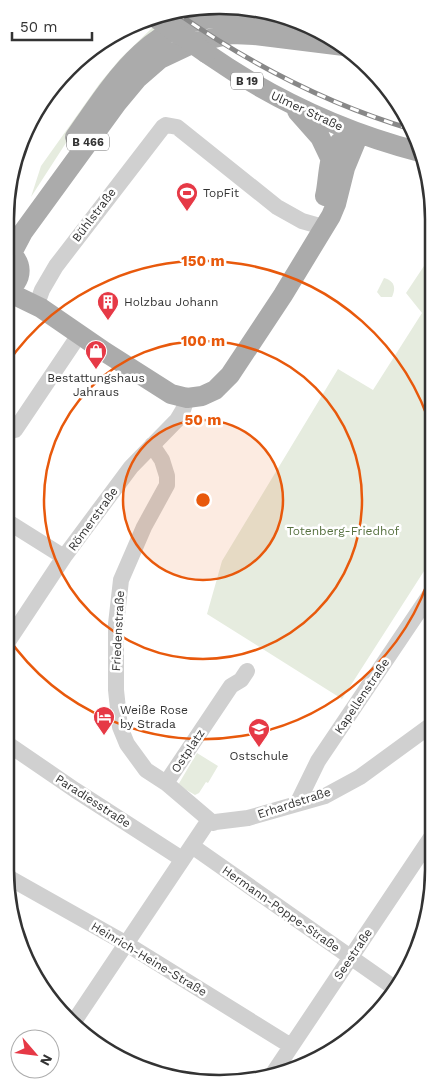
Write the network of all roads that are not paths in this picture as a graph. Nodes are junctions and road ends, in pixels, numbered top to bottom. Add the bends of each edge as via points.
1 (163, 22) edge
2 (304, 32) edge
3 (290, 104) junction
4 (359, 134) junction
5 (413, 150) edge
6 (331, 160) junction
7 (323, 227) junction
8 (14, 241) edge
9 (14, 257) edge
10 (14, 278) edge
11 (14, 289) edge
12 (40, 300) junction
13 (80, 335) junction
14 (187, 398) junction
15 (15, 430) dead end
16 (152, 445) junction
17 (14, 526) edge
18 (64, 557) junction
19 (425, 602) edge
20 (14, 632) edge
21 (247, 671) dead end
22 (425, 730) edge
23 (14, 748) edge
24 (166, 782) junction
25 (298, 804) junction
26 (213, 823) junction
27 (425, 846) edge
28 (187, 852) junction
29 (14, 880) edge
30 (126, 943) junction
31 (351, 957) junction
32 (390, 985) edge
33 (77, 1017) edge
34 (291, 1046) junction
35 (278, 1066) edge

1 - 3 main road, Ulmer Straße / B 19, bridge via 248,81
2 - 8 main road, B 466 via 232,34 196,42 160,59 117,103
3 - 4 main road, Ulmer Straße / B 19
3 - 6 main road via 320,137
4 - 5 main road, B 19
4 - 6 main road via 338,144
4 - 7 main road via 345,168 334,210
6 - 7 main road
7 - 12 street, Bühlstraße via 277,208 177,127 166,125 56,266
7 - 14 main road via 230,375 208,394
9 - 10 main road, B 466 via 20,265
11 - 12 main road, B 466
12 - 13 main road, B 466
13 - 14 main road, B 466 via 165,390
13 - 15 street
14 - 16 street, Römerstraße via 177,420
16 - 18 street, Römerstraße via 131,467
16 - 24 street, Friedenstraße via 162,460 167,485 121,580 116,624 116,690 120,727 128,744 146,770
17 - 18 street
18 - 20 street, Römerstraße
19 - 25 street, Kapellenstraße via 318,761
21 - 24 street, Ostplatz via 232,686
22 - 25 street, Erhardstraße via 360,777 325,796
23 - 28 street, Paradiesstraße via 75,790
24 - 26 street, Ostplatz
25 - 26 street, Erhardstraße via 248,818
26 - 28 street via 207,823
27 - 31 street, Seestraße
28 - 30 street
28 - 31 street, Hermann-Poppe-Straße
29 - 30 street, Heinrich-Heine-Straße
30 - 33 street
30 - 34 street, Heinrich-Heine-Straße
31 - 32 street, Hermann-Poppe-Straße
31 - 34 street, Seestraße
34 - 35 street, Seestraße

